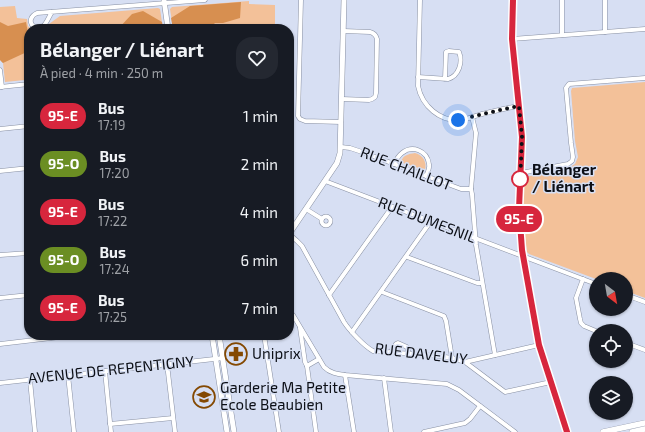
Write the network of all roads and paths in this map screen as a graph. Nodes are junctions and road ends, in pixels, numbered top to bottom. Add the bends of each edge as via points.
1 (205, 0) edge
2 (301, 0) edge
3 (344, 0) edge
4 (420, 0) edge
5 (513, 0) edge
6 (562, 0) edge
7 (606, 0) edge
8 (164, 1) edge
9 (52, 12) junction
10 (32, 24) edge
11 (45, 24) edge
12 (167, 24) edge
13 (645, 29) edge
14 (344, 31) junction
15 (605, 32) junction
16 (562, 35) junction
17 (512, 39) junction
18 (0, 70) edge
19 (418, 77) junction
20 (645, 78) edge
21 (445, 79) junction
22 (24, 85) edge
23 (1, 87) edge
24 (342, 99) junction
25 (519, 106) junction
26 (472, 117) junction
27 (341, 122) junction
28 (24, 127) edge
29 (0, 129) edge
30 (341, 147) junction
31 (394, 164) junction
32 (24, 169) edge
33 (0, 171) edge
34 (521, 173) junction
35 (426, 176) junction
36 (326, 181) junction
37 (471, 188) junction
38 (392, 207) junction
39 (306, 209) junction
40 (322, 219) dead end
41 (431, 222) junction
42 (294, 227) edge
43 (294, 238) edge
44 (476, 238) junction
45 (24, 253) edge
46 (0, 255) edge
47 (407, 256) junction
48 (524, 257) junction
49 (583, 279) junction
50 (589, 281) edge
51 (482, 282) junction
52 (382, 292) junction
53 (329, 295) junction
54 (24, 296) edge
55 (0, 298) edge
56 (633, 298) edge
57 (645, 302) edge
58 (294, 318) edge
59 (300, 326) junction
60 (589, 328) edge
61 (352, 332) junction
62 (28, 340) edge
63 (213, 340) edge
64 (220, 340) edge
65 (265, 340) edge
66 (0, 344) edge
67 (539, 345) junction
68 (633, 346) edge
69 (645, 350) edge
70 (390, 352) junction
71 (409, 354) junction
72 (495, 355) junction
73 (223, 358) junction
74 (452, 358) junction
75 (216, 359) junction
76 (319, 359) junction
77 (465, 362) junction
78 (167, 364) junction
79 (306, 366) junction
80 (104, 371) junction
81 (68, 375) junction
82 (346, 375) junction
83 (384, 378) junction
84 (30, 380) junction
85 (551, 382) junction
86 (0, 383) edge
87 (227, 386) junction
88 (220, 388) junction
89 (480, 406) junction
90 (173, 418) junction
91 (645, 423) edge
92 (110, 424) junction
93 (645, 429) edge
94 (233, 430) edge
95 (227, 431) edge
96 (35, 432) edge
97 (74, 432) edge
98 (111, 432) edge
99 (175, 432) edge
100 (279, 432) edge
101 (316, 432) edge
102 (354, 432) edge
103 (391, 432) edge
104 (424, 432) edge
105 (516, 432) edge
106 (567, 432) edge
107 (603, 432) edge
108 (632, 432) edge

1 - 8 street
2 - 27 street via 298,116 305,121
3 - 14 street
4 - 19 street
5 - 17 street
6 - 16 street
7 - 15 street
8 - 9 street
8 - 12 street
9 - 10 street via 34,14
9 - 11 street
13 - 15 street
14 - 24 street
14 - 24 street via 370,32 376,36 376,85 372,99
15 - 16 street
16 - 17 street
17 - 25 street
18 - 23 street
19 - 21 street
19 - 26 street via 422,99 434,112 455,120
20 - 34 street via 569,84 566,88 572,161 568,164
21 - 21 street via 455,76 459,69 459,52 446,52
22 - 23 street
24 - 27 street
25 - 26 street
25 - 34 street via 522,137
26 - 37 street via 476,133
27 - 30 street
28 - 29 street
30 - 31 street, RUE CHAILLOT via 352,148
30 - 36 street via 337,163
31 - 35 street, RUE CHAILLOT
31 - 35 street via 405,151 420,151 426,155 429,162
32 - 33 street
34 - 48 street via 519,218
35 - 37 street, RUE CHAILLOT via 461,190
36 - 38 street, RUE DUMESNIL
36 - 39 street
37 - 44 street
38 - 41 street, RUE DUMESNIL
38 - 53 street
39 - 40 street
39 - 42 street
41 - 44 street, RUE DUMESNIL
41 - 47 street
43 - 53 street, RUE DAVELUY via 302,246
44 - 48 street, RUE DUMESNIL
44 - 51 street
45 - 46 street
47 - 51 street via 477,283
47 - 52 street
48 - 49 street, RUE DUMESNIL
48 - 67 street
49 - 50 street, RUE DUMESNIL
49 - 60 street via 576,298 581,323
51 - 72 street
52 - 61 street
52 - 74 street via 444,316
53 - 61 street, RUE DAVELUY
54 - 55 street
56 - 57 street
58 - 59 street
59 - 76 street
59 - 79 street
61 - 70 street, RUE DAVELUY via 370,350
62 - 66 street
63 - 75 street
64 - 73 street
65 - 100 street
67 - 72 street, RUE DAVELUY
67 - 85 street
68 - 69 street
70 - 71 street, RUE DAVELUY
70 - 71 street via 398,343 406,346
71 - 74 street, RUE DAVELUY
72 - 77 street, RUE DAVELUY
73 - 75 street, AVENUE DE REPENTIGNY
73 - 87 street
74 - 77 street, RUE DAVELUY
75 - 78 street, AVENUE DE REPENTIGNY
75 - 88 street
76 - 79 street
76 - 82 street via 329,371
77 - 85 street via 506,392
78 - 80 street, AVENUE DE REPENTIGNY
78 - 90 street
79 - 101 street
80 - 81 street, AVENUE DE REPENTIGNY
80 - 92 street
81 - 84 street, AVENUE DE REPENTIGNY
81 - 97 street
82 - 83 street
82 - 102 street
83 - 89 street via 447,384 460,390
83 - 103 street
84 - 86 street, AVENUE DE REPENTIGNY
84 - 96 street
85 - 106 street
87 - 88 street
87 - 94 street
88 - 95 street
89 - 104 street via 465,423
89 - 105 street
90 - 92 street
90 - 99 street
91 - 107 main road
92 - 98 street
93 - 108 main road
94 - 95 street

